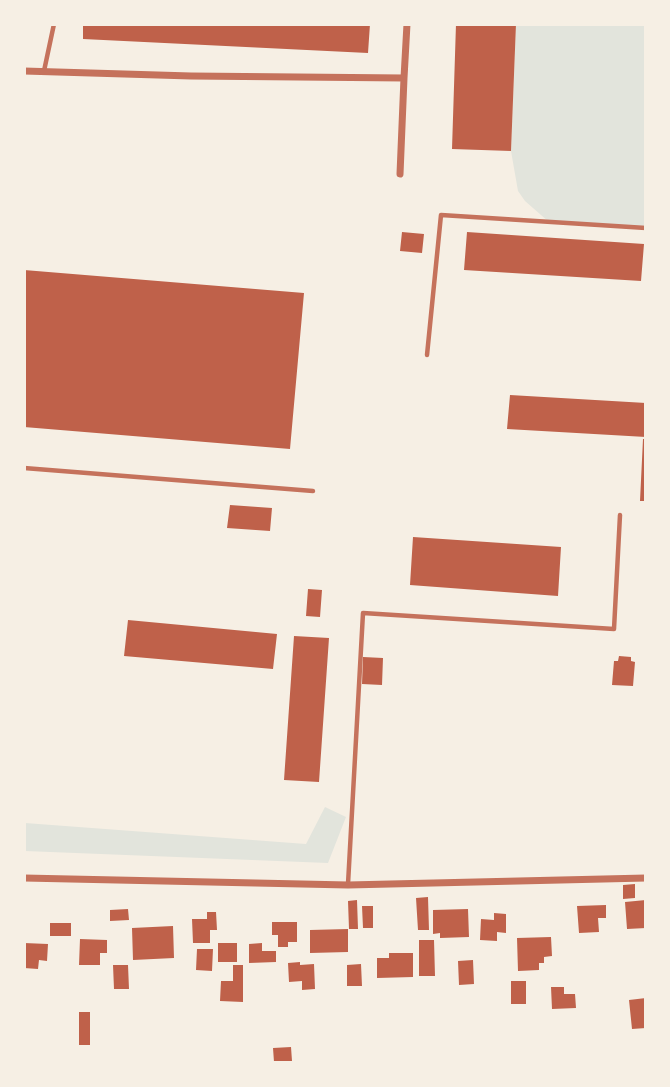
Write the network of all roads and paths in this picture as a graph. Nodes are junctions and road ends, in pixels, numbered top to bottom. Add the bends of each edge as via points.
1 (54, 24) edge
2 (407, 24) edge
3 (24, 71) edge
4 (44, 71) junction
5 (404, 78) junction
6 (400, 174) dead end
7 (646, 228) edge
8 (427, 355) dead end
9 (24, 468) edge
10 (313, 491) dead end
11 (620, 515) dead end
12 (24, 878) edge
13 (646, 878) edge
14 (348, 885) junction

1 - 4 lane
2 - 5 street
3 - 4 street
4 - 5 street
5 - 6 street
7 - 8 lane via 441,215
9 - 10 lane
11 - 14 lane via 614,629 363,613
12 - 14 street
13 - 14 street

